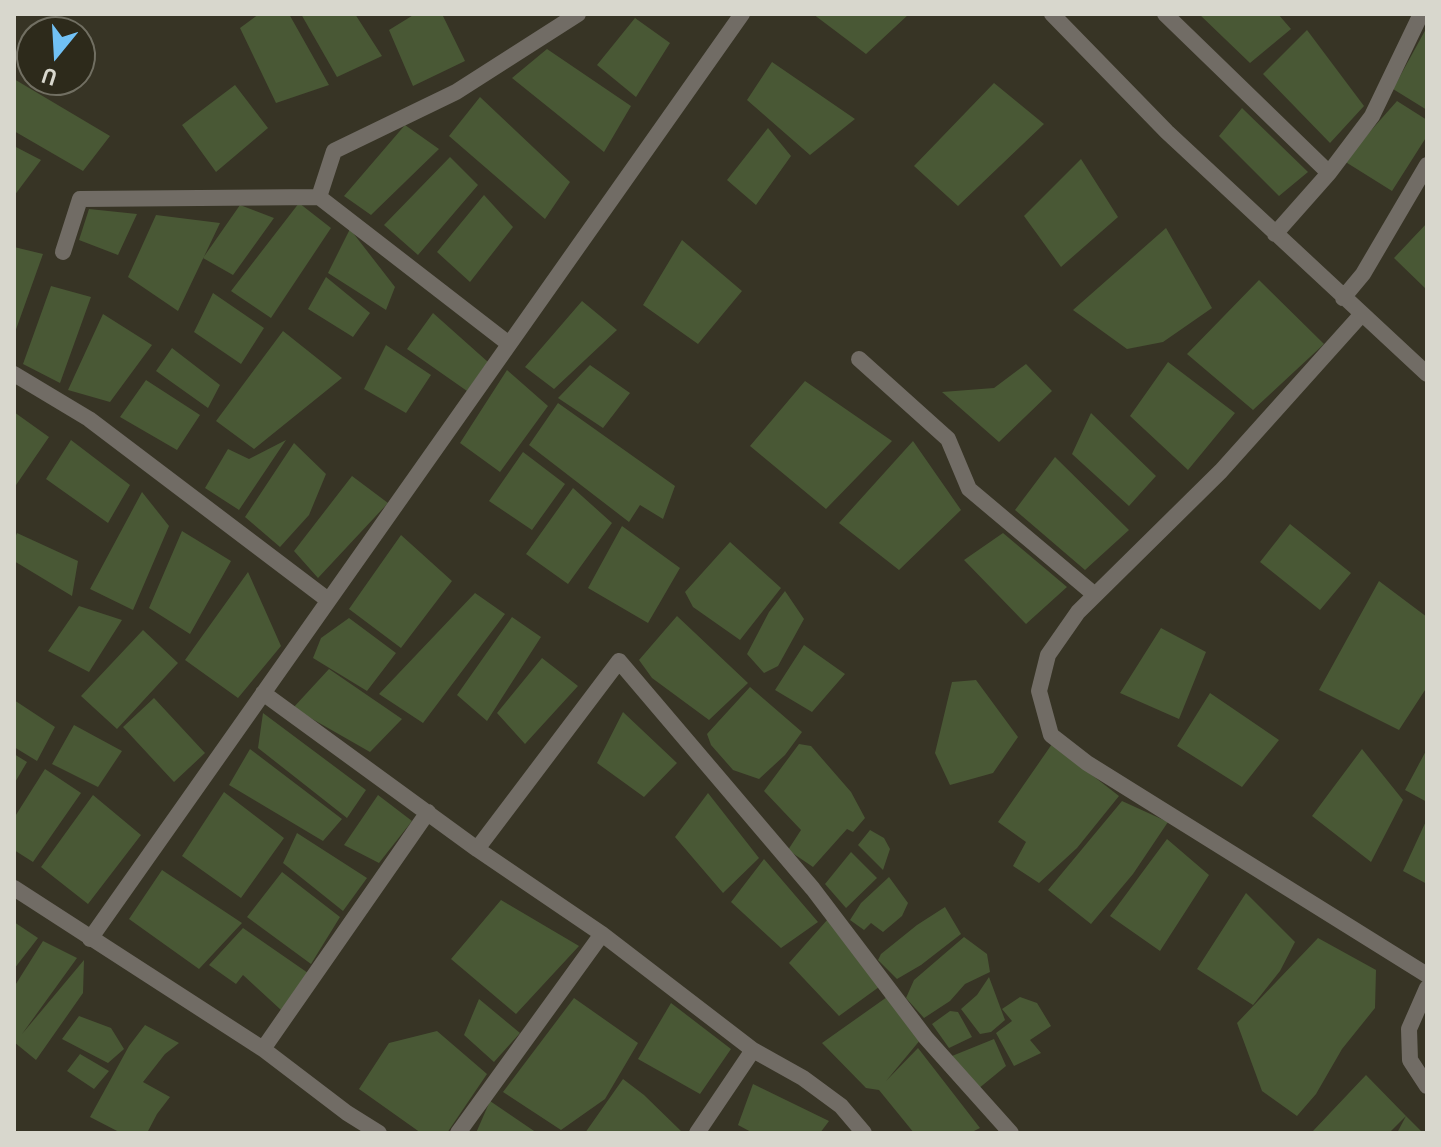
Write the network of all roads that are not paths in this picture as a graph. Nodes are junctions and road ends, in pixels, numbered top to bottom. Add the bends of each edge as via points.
1 (578, 14) edge
2 (742, 14) edge
3 (1052, 14) edge
4 (1165, 14) edge
5 (1421, 14) edge
6 (1427, 165) edge
7 (1329, 173) junction
8 (319, 197) junction
9 (1275, 234) junction
10 (63, 252) dead end
11 (1343, 298) junction
12 (1361, 315) junction
13 (509, 344) junction
14 (859, 359) dead end
15 (14, 374) edge
16 (1427, 374) edge
17 (1095, 595) junction
18 (328, 600) junction
19 (263, 693) junction
20 (428, 812) junction
21 (477, 849) junction
22 (14, 888) edge
23 (602, 934) junction
24 (90, 939) junction
25 (1427, 975) edge
26 (1427, 988) edge
27 (263, 1049) junction
28 (753, 1050) junction
29 (1427, 1086) edge
30 (379, 1133) edge
31 (458, 1133) edge
32 (697, 1133) edge
33 (864, 1133) edge
34 (1011, 1133) edge

1 - 8 street via 456,92 334,151
2 - 13 street
3 - 9 street
4 - 7 street
5 - 7 street via 1372,116
6 - 11 street via 1363,274
7 - 9 street
8 - 10 street via 80,199
8 - 13 street
9 - 11 street
11 - 12 street
12 - 16 street
12 - 17 street via 1221,471
13 - 18 street
14 - 17 street via 948,439 969,489
15 - 18 street via 89,419
17 - 25 street via 1048,655 1039,691 1051,735 1087,763
18 - 19 street
19 - 20 street
19 - 24 street
20 - 21 street
20 - 27 street
21 - 23 street
21 - 34 street via 619,661 813,889 926,1038
22 - 24 street
23 - 28 street
23 - 31 street
24 - 27 street
26 - 29 street via 1409,1029 1410,1060
27 - 30 street
28 - 32 street
28 - 33 street via 828,1096

